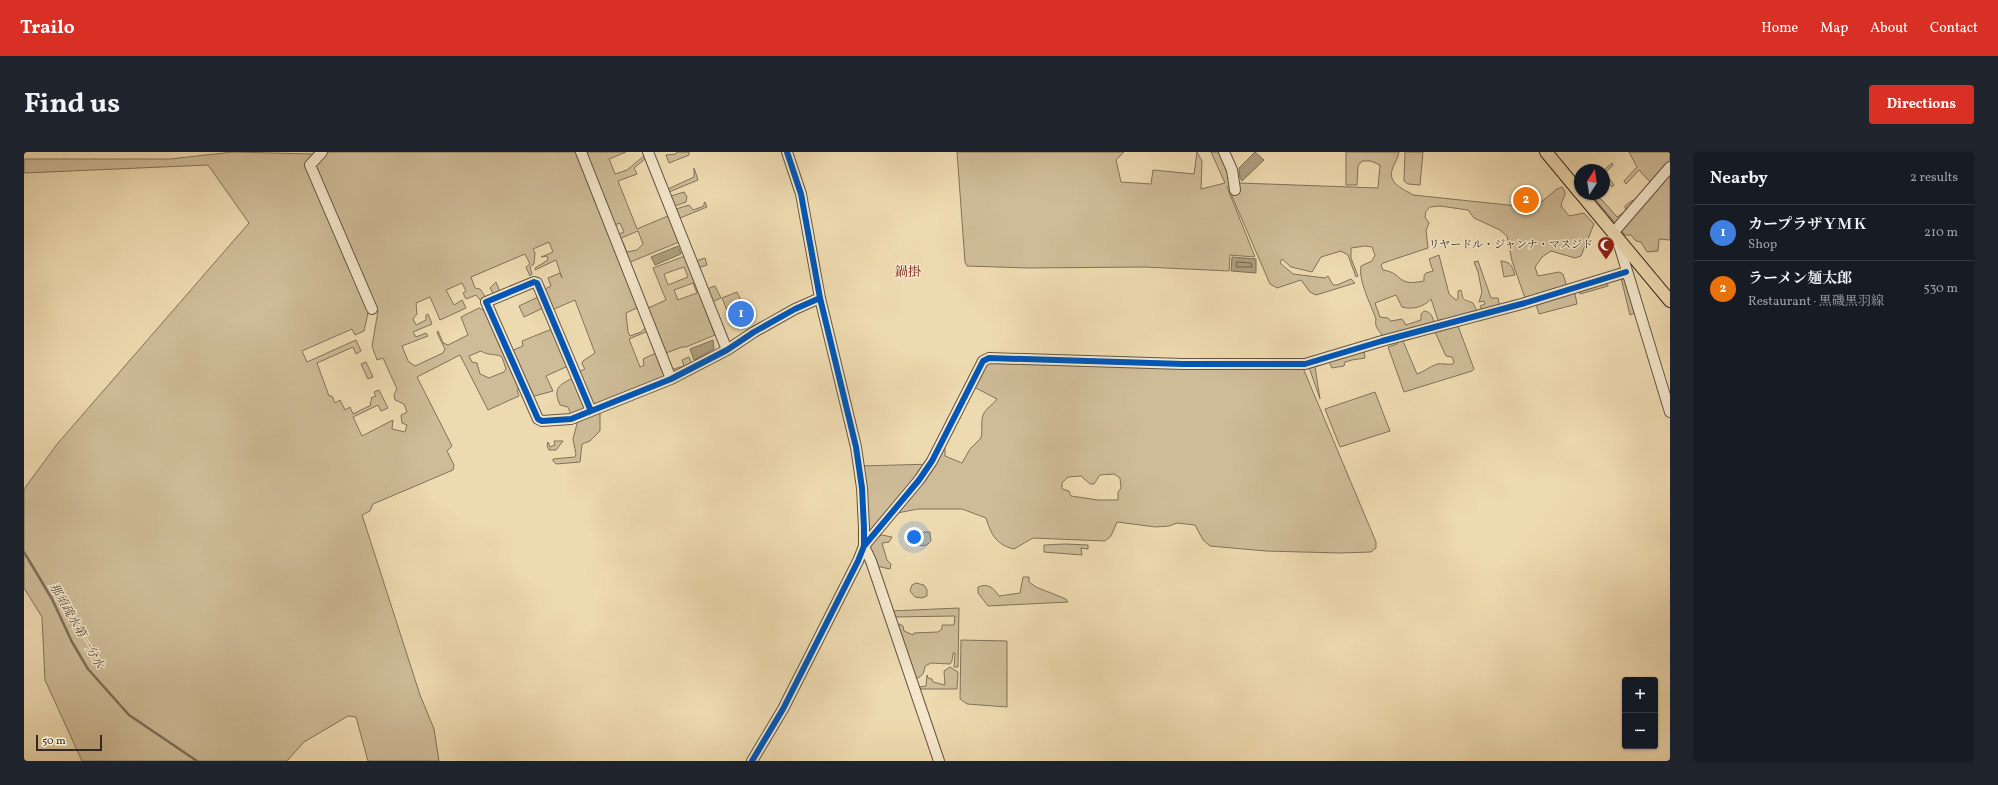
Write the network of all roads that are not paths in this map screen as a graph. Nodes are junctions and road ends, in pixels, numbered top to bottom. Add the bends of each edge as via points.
1 (322, 152) edge
2 (581, 152) edge
3 (648, 152) edge
4 (787, 152) edge
5 (1224, 152) edge
6 (1546, 152) edge
7 (1670, 167) edge
8 (1574, 187) edge
9 (1235, 190) dead end
10 (1585, 200) edge
11 (1615, 236) junction
12 (1626, 272) junction
13 (820, 298) junction
14 (1670, 301) edge
15 (372, 309) dead end
16 (727, 350) junction
17 (671, 379) junction
18 (591, 411) junction
19 (1670, 412) edge
20 (864, 546) junction
21 (752, 761) edge
22 (939, 761) edge

1 - 15 street via 310,165
2 - 17 street
3 - 16 street
4 - 13 street via 801,194
5 - 9 street via 1232,170
6 - 8 main road
7 - 11 street
10 - 11 main road
11 - 12 street
11 - 14 main road
12 - 19 street
12 - 20 street via 1525,303 1304,364 1184,364 989,358 983,361 932,461
13 - 16 street via 754,332
13 - 20 street via 856,447 862,488
16 - 17 street
17 - 18 street
18 - 18 street via 571,419 538,419 486,302 537,283
20 - 21 street via 783,709
20 - 22 street

